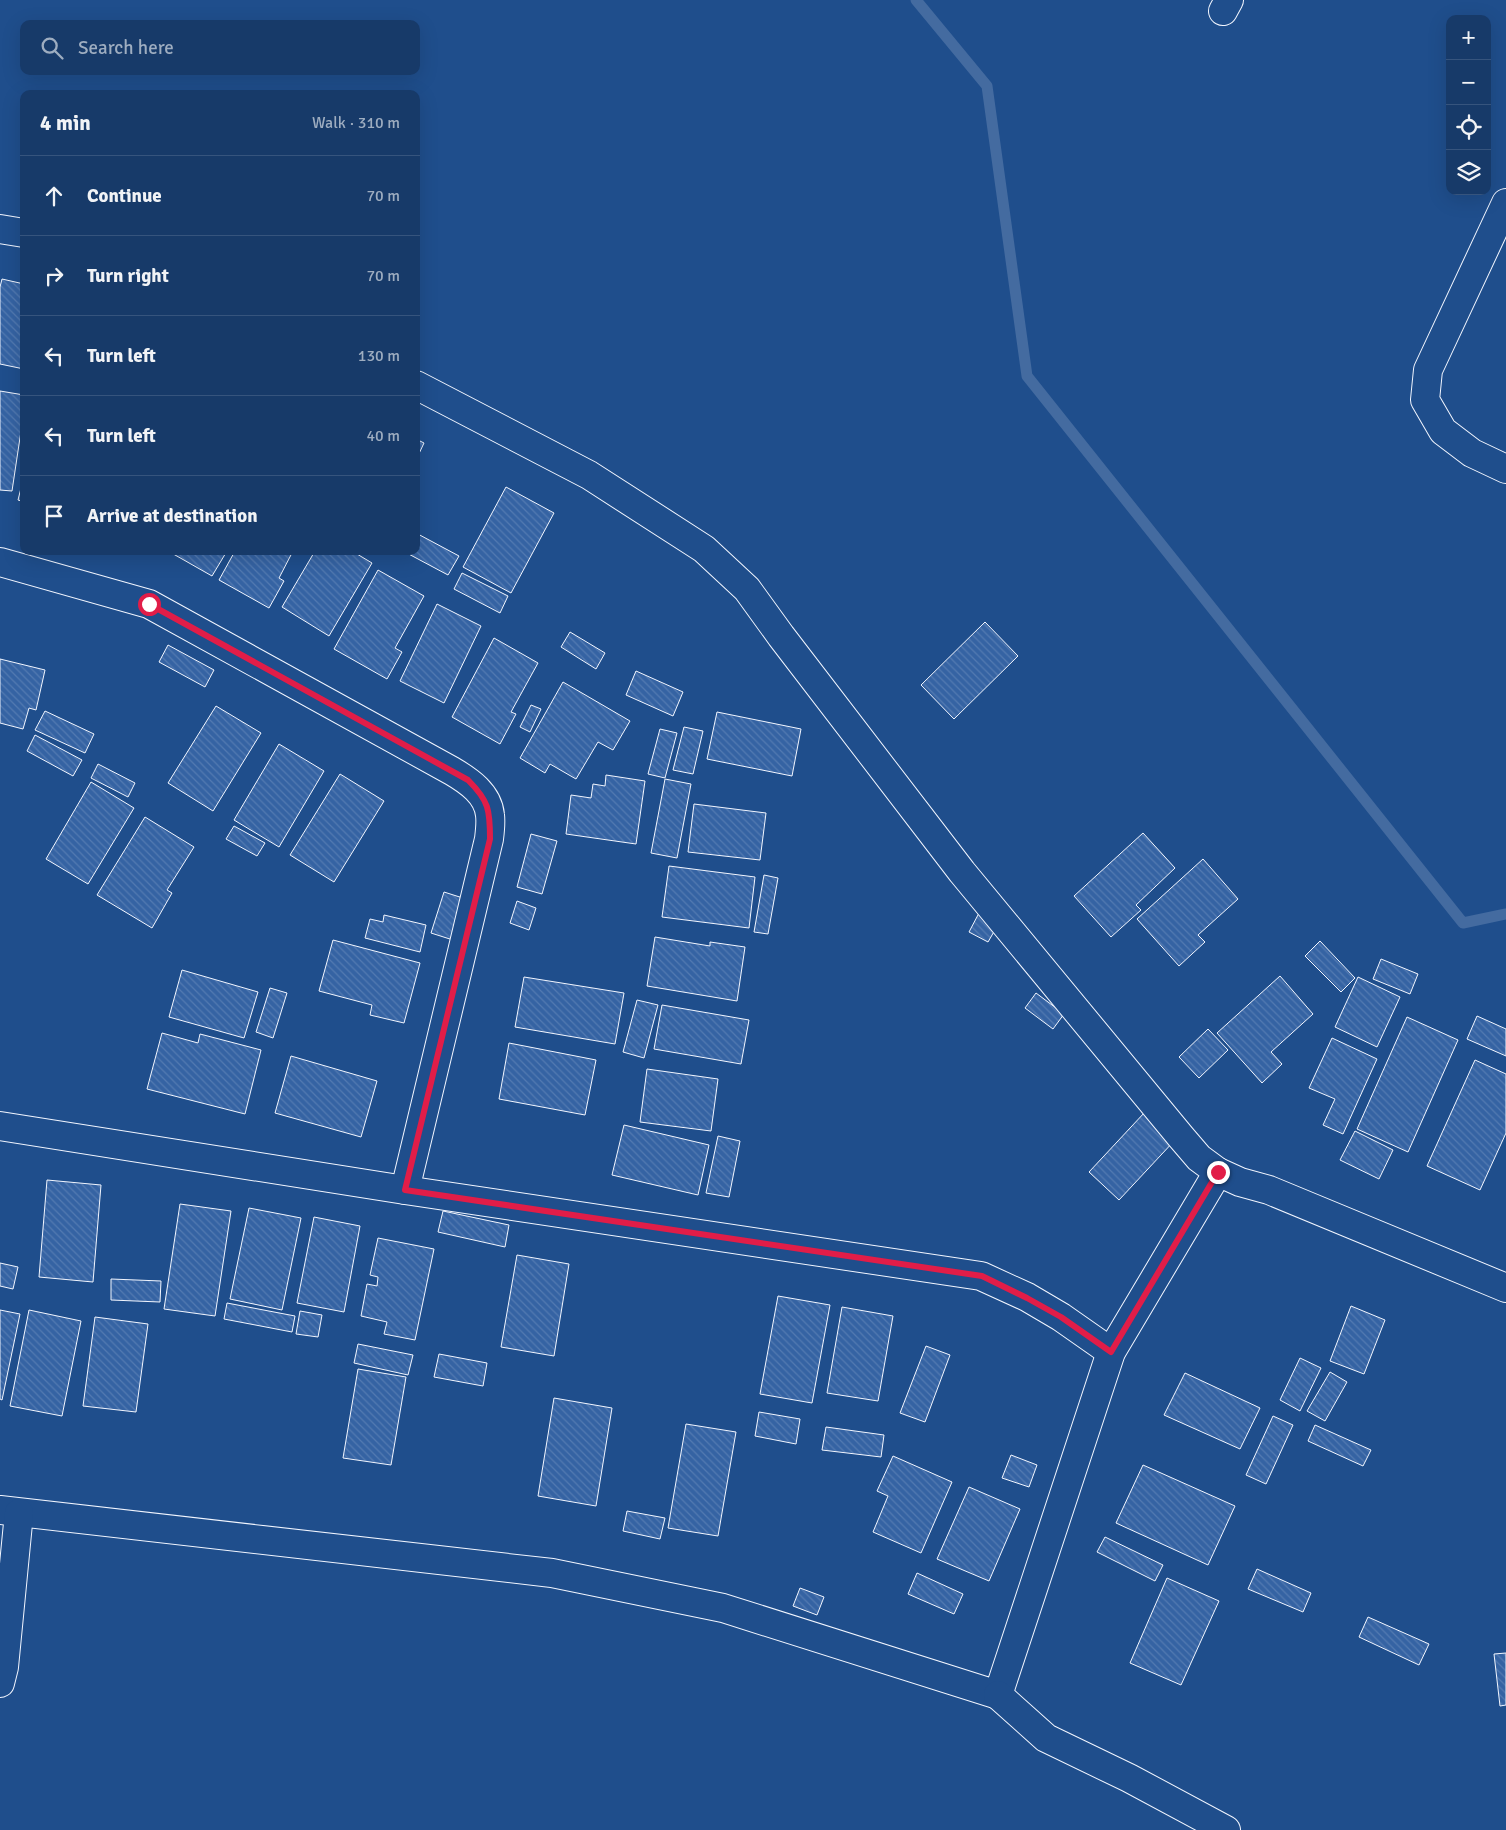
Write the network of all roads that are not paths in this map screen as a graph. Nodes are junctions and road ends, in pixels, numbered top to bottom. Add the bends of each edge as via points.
1 (1506, 203) edge
2 (0, 228) edge
3 (20, 232) edge
4 (420, 387) edge
5 (1506, 469) edge
6 (0, 562) edge
7 (0, 1126) edge
8 (1218, 1172) junction
9 (405, 1190) junction
10 (1506, 1288) edge
11 (1111, 1352) junction
12 (9, 1512) edge
13 (0, 1683) edge
14 (998, 1695) junction
15 (1226, 1830) edge

1 - 5 street via 1428,370 1425,400 1443,431 1472,453
2 - 3 street
4 - 8 street via 589,476 704,549 747,589 962,872 1180,1138
6 - 9 street via 149,604 468,780 480,793 490,813 490,839
7 - 9 street
8 - 10 street
8 - 11 street
9 - 11 street via 982,1276 1061,1317
11 - 14 street
12 - 13 street via 4,1666
12 - 14 street via 552,1573 722,1608
14 - 15 street via 1046,1738

